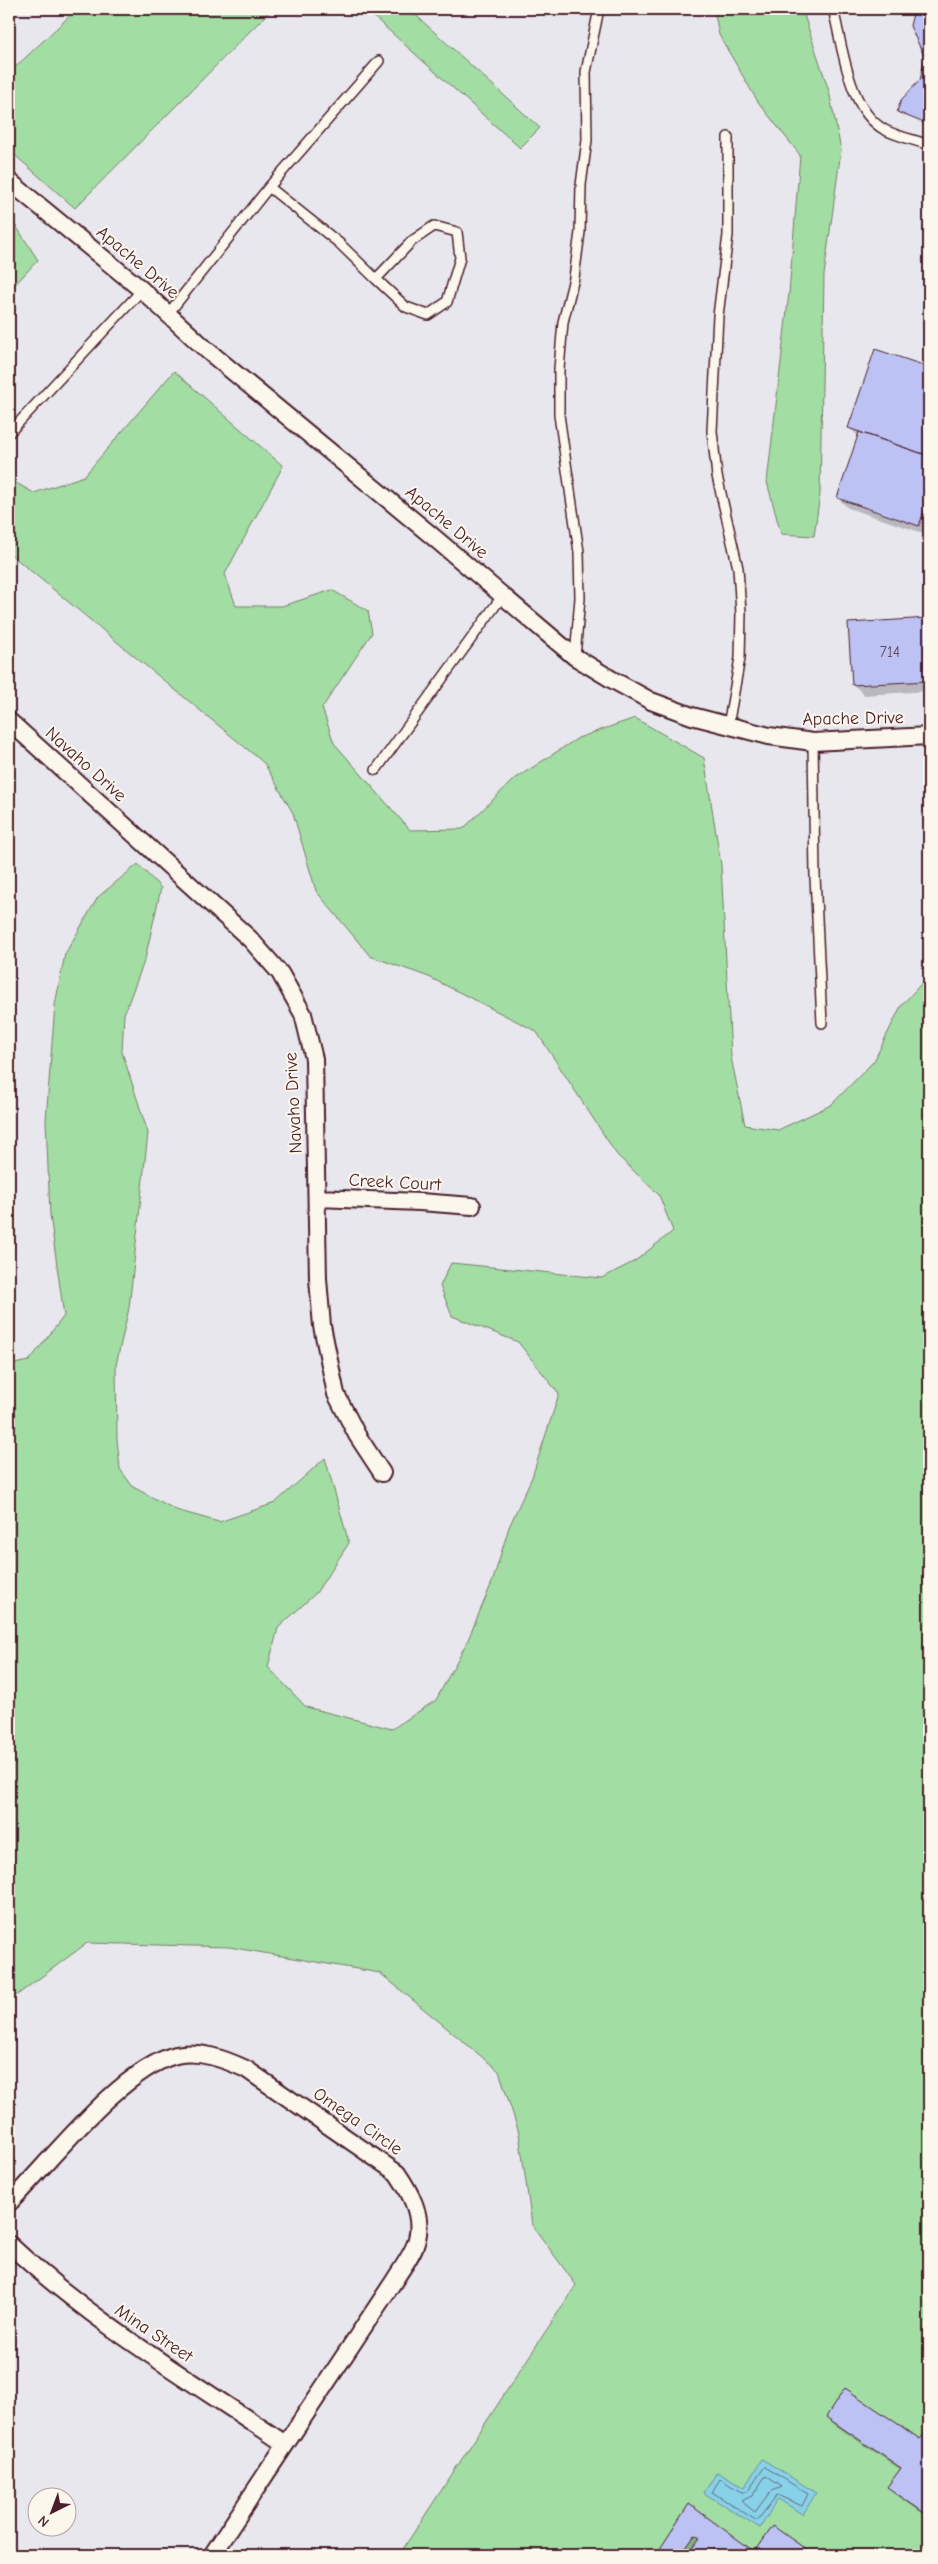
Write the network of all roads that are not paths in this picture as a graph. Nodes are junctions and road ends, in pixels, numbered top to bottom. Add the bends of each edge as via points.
1 (599, 9) edge
2 (833, 9) edge
3 (380, 61) dead end
4 (728, 137) dead end
5 (929, 145) edge
6 (9, 181) edge
7 (269, 187) junction
8 (376, 279) junction
9 (142, 290) junction
10 (168, 314) junction
11 (9, 432) edge
12 (504, 595) junction
13 (575, 657) junction
14 (9, 721) edge
15 (728, 726) junction
16 (929, 736) edge
17 (813, 742) junction
18 (376, 770) dead end
19 (822, 1023) dead end
20 (317, 1198) junction
21 (472, 1206) dead end
22 (382, 1473) dead end
23 (9, 2203) edge
24 (9, 2244) edge
25 (285, 2444) junction
26 (212, 2555) edge

1 - 13 lane via 586,72 587,140 580,232 574,278 563,322 559,369 559,415 579,552 580,598
2 - 5 lane via 859,105 885,130
3 - 7 lane
4 - 15 lane via 728,235 718,316 712,431 717,476 738,568 741,613 740,658
6 - 9 street, Apache Drive
7 - 8 lane via 340,243
7 - 10 lane
8 - 8 lane via 406,307 428,315 447,302 460,258 457,232 434,226 412,241
9 - 10 street, Apache Drive
9 - 11 lane
10 - 12 street, Apache Drive via 208,351
12 - 13 street, Apache Drive
12 - 18 lane
13 - 15 street, Apache Drive via 651,701
14 - 20 street, Navaho Drive via 235,925 280,973 303,1014 314,1060
15 - 17 street, Apache Drive
16 - 17 street, Apache Drive
17 - 19 lane
20 - 21 street, Creek Court
20 - 22 street, Navaho Drive via 322,1326 336,1394 357,1436
23 - 25 street, Omega Circle via 135,2075 154,2062 178,2055 201,2054 225,2059 246,2069 396,2173 411,2192 417,2215 417,2240 394,2281
24 - 25 street, Mina Street via 110,2329
25 - 26 street, Omega Circle

